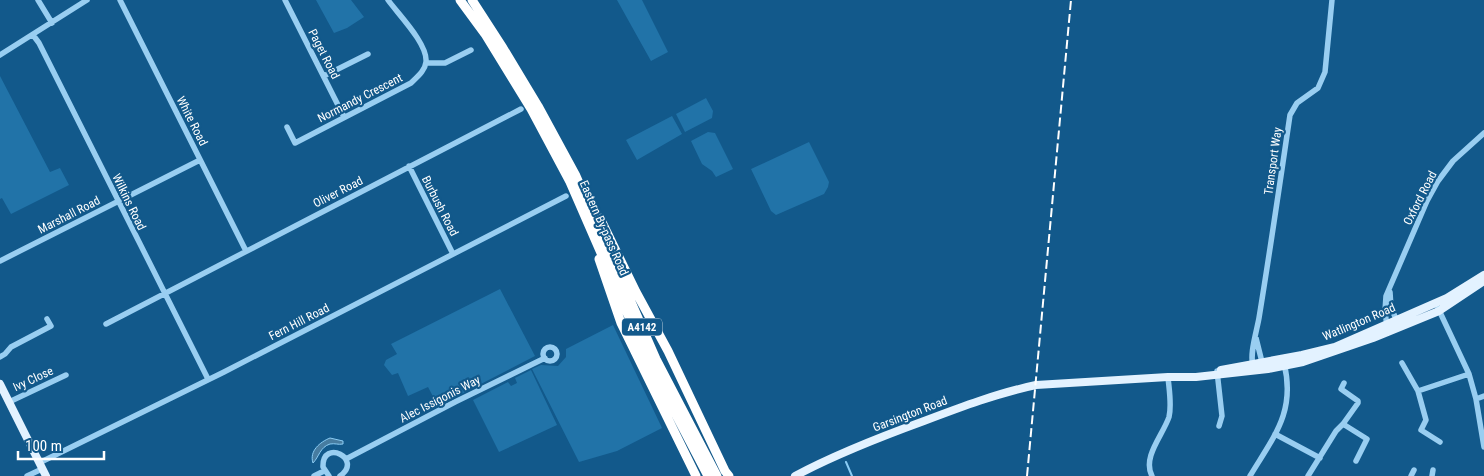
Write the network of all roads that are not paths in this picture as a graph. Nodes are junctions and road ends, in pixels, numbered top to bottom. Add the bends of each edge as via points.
1 (38, 0) edge
2 (87, 0) edge
3 (120, 0) edge
4 (285, 0) edge
5 (388, 0) edge
6 (460, 0) edge
7 (472, 0) edge
8 (1332, 0) edge
9 (52, 23) junction
10 (33, 35) junction
11 (471, 50) dead end
12 (368, 54) dead end
13 (0, 55) edge
14 (426, 63) junction
15 (324, 76) junction
16 (521, 109) dead end
17 (344, 117) junction
18 (287, 127) dead end
19 (1484, 133) edge
20 (200, 160) junction
21 (409, 166) junction
22 (576, 176) junction
23 (566, 196) dead end
24 (118, 201) junction
25 (597, 244) junction
26 (246, 251) junction
27 (453, 254) junction
28 (0, 261) edge
29 (1484, 275) edge
30 (1484, 281) edge
31 (1390, 284) junction
32 (164, 294) junction
33 (1435, 303) junction
34 (1439, 311) junction
35 (48, 318) dead end
36 (1396, 319) junction
37 (106, 324) dead end
38 (1400, 327) junction
39 (1387, 328) junction
40 (1256, 338) junction
41 (0, 357) edge
42 (545, 358) dead end
43 (1262, 362) junction
44 (1284, 362) junction
45 (1402, 363) dead end
46 (1254, 367) junction
47 (1217, 373) junction
48 (1469, 374) junction
49 (66, 375) dead end
50 (1171, 377) junction
51 (208, 379) junction
52 (0, 384) edge
53 (1036, 385) joint
54 (1341, 388) dead end
55 (1418, 391) junction
56 (1484, 396) edge
57 (1476, 400) junction
58 (9, 402) junction
59 (1343, 424) junction
60 (1218, 426) dead end
61 (1275, 434) junction
62 (1440, 442) dead end
63 (1484, 448) edge
64 (1320, 458) junction
65 (346, 459) junction
66 (1356, 461) dead end
67 (42, 469) edge
68 (324, 471) junction
69 (343, 475) edge
70 (714, 475) edge
71 (27, 476) edge
72 (314, 476) edge
73 (329, 476) edge
74 (696, 476) edge
75 (729, 476) edge
76 (795, 476) edge
77 (1152, 476) edge
78 (1250, 476) edge
79 (1308, 476) edge

1 - 9 street
2 - 9 street
3 - 20 street, White Road
4 - 15 street, Paget Road
5 - 14 street via 421,44
6 - 25 highway, Eastern By-pass Road / A4142 via 532,109 570,182
7 - 22 highway, Eastern By-pass Road / A4142 via 504,48
8 - 40 street, Transport Way via 1325,72 1318,88 1297,103 1290,115
9 - 10 street
10 - 13 street
10 - 24 street, Wilkins Road
11 - 14 street via 445,63
12 - 15 street
14 - 17 street, Normandy Crescent via 421,74 411,83
15 - 17 street, Paget Road
16 - 21 street, Oliver Road
17 - 18 street, Normandy Crescent via 292,144
19 - 31 street, Oxford Road via 1453,161 1438,181
20 - 24 street, Marshall Road
20 - 26 street, White Road
21 - 26 street, Oliver Road
21 - 27 street, Burbush Road
22 - 70 highway, Eastern By-pass Road / A4142 via 656,359
22 - 75 highway
23 - 27 street, Fern Hill Road
24 - 28 street, Marshall Road
24 - 32 street, Wilkins Road
25 - 70 highway, Eastern By-pass Road / A4142 via 649,363
25 - 74 highway via 603,273 621,323
26 - 32 street, Oliver Road
27 - 51 street, Fern Hill Road
29 - 33 main road, Watlington Road
30 - 34 main road, Watlington Road
31 - 36 street
31 - 39 street, Oxford Road via 1386,296
32 - 37 street, Oliver Road
32 - 51 street, Wilkins Road
33 - 34 street
33 - 36 main road, Watlington Road
34 - 38 main road, Watlington Road
34 - 48 street
35 - 41 street via 51,326 11,347
36 - 38 street
36 - 39 main road, Watlington Road
38 - 39 main road, Watlington Road
39 - 44 main road, Watlington Road via 1313,360
40 - 43 street, Transport Way
40 - 46 street, Transport Way
42 - 65 street, Alec Issigonis Way
43 - 44 main road, Watlington Road
43 - 46 main road, Watlington Road
44 - 46 main road, Watlington Road
44 - 61 street via 1289,392
45 - 55 street
46 - 47 main road, Watlington Road
47 - 50 main road, Watlington Road
47 - 60 street via 1222,416
48 - 55 street
48 - 57 street
49 - 58 street, Ivy Close
50 - 53 main road, Watlington Road
50 - 77 street via 1169,416 1149,461
51 - 67 street, Fern Hill Road
52 - 58 main road
53 - 76 main road, Garsington Road via 980,400 885,435
54 - 59 street via 1358,401
55 - 62 street via 1426,420 1421,430
56 - 57 street
57 - 63 street
58 - 67 main road
59 - 64 street
59 - 66 street via 1367,439
61 - 64 street
61 - 78 street
64 - 79 street
65 - 68 street via 336,453 329,454 324,460
65 - 69 street
67 - 71 street, Fern Hill Road
68 - 72 street
68 - 73 street

